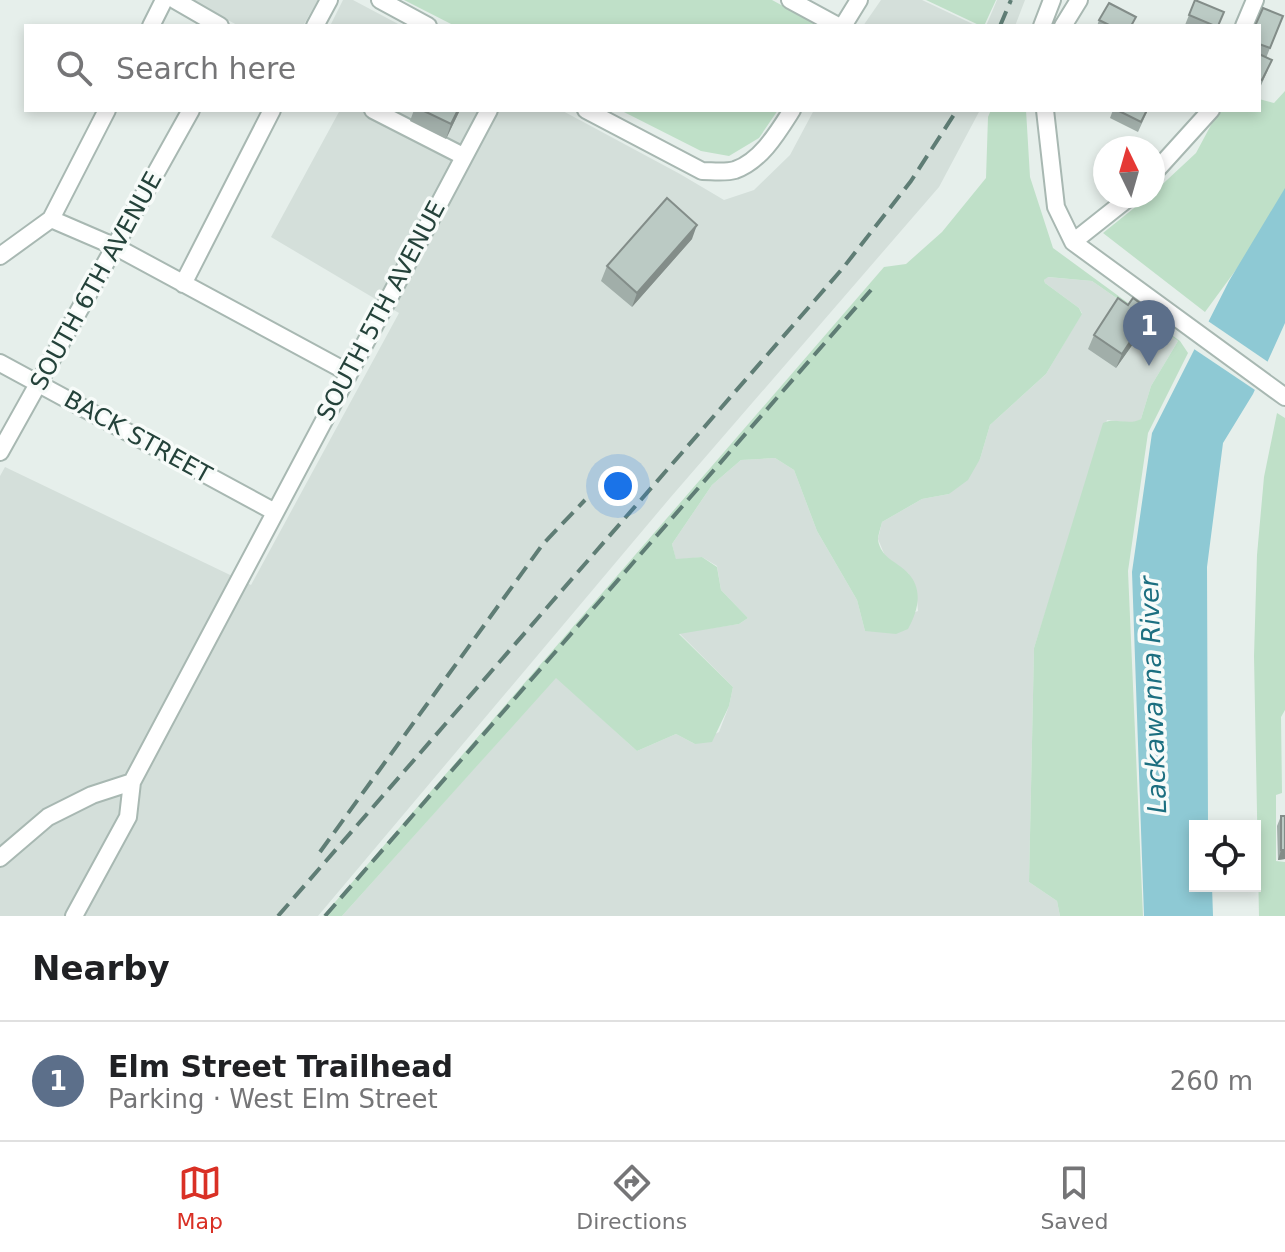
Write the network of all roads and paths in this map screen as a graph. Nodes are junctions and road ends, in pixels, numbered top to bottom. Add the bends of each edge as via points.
1 (164, 0) edge
2 (175, 0) edge
3 (329, 0) edge
4 (380, 0) edge
5 (790, 0) edge
6 (859, 0) edge
7 (1052, 0) edge
8 (1079, 0) edge
9 (1255, 0) edge
10 (152, 24) edge
11 (217, 24) edge
12 (316, 24) edge
13 (424, 24) edge
14 (836, 24) edge
15 (841, 24) edge
16 (1043, 24) edge
17 (1064, 24) edge
18 (1245, 24) edge
19 (106, 112) edge
20 (190, 112) edge
21 (271, 112) edge
22 (377, 112) edge
23 (488, 112) edge
24 (590, 112) edge
25 (791, 112) edge
26 (1045, 112) edge
27 (1209, 112) edge
28 (463, 156) junction
29 (1165, 161) edge
30 (1116, 208) edge
31 (51, 219) junction
32 (1073, 242) junction
33 (116, 247) junction
34 (0, 256) edge
35 (183, 284) junction
36 (0, 363) edge
37 (349, 373) junction
38 (39, 383) junction
39 (1285, 397) edge
40 (0, 452) edge
41 (275, 512) junction
42 (132, 782) junction
43 (0, 858) edge
44 (74, 916) edge

1 - 10 street
2 - 11 street
3 - 12 street
4 - 13 street
5 - 14 street
6 - 15 street
7 - 16 street
8 - 17 street
9 - 18 street
19 - 31 street
20 - 33 street, SOUTH 6TH AVENUE
21 - 35 street
22 - 28 street
23 - 28 street, SOUTH 5TH AVENUE
24 - 25 street via 702,171 733,171 748,163
26 - 32 street via 1056,207
27 - 29 street
28 - 37 street, SOUTH 5TH AVENUE
30 - 32 street
31 - 33 street
31 - 34 street
32 - 39 street
33 - 35 street
33 - 38 street, SOUTH 6TH AVENUE
35 - 37 street
36 - 38 street, BACK STREET
37 - 41 street, SOUTH 5TH AVENUE
38 - 40 street, SOUTH 6TH AVENUE
38 - 41 street, BACK STREET
41 - 42 street, SOUTH 5TH AVENUE
42 - 43 street via 48,817
42 - 44 street, SOUTH 5TH AVENUE via 128,817

